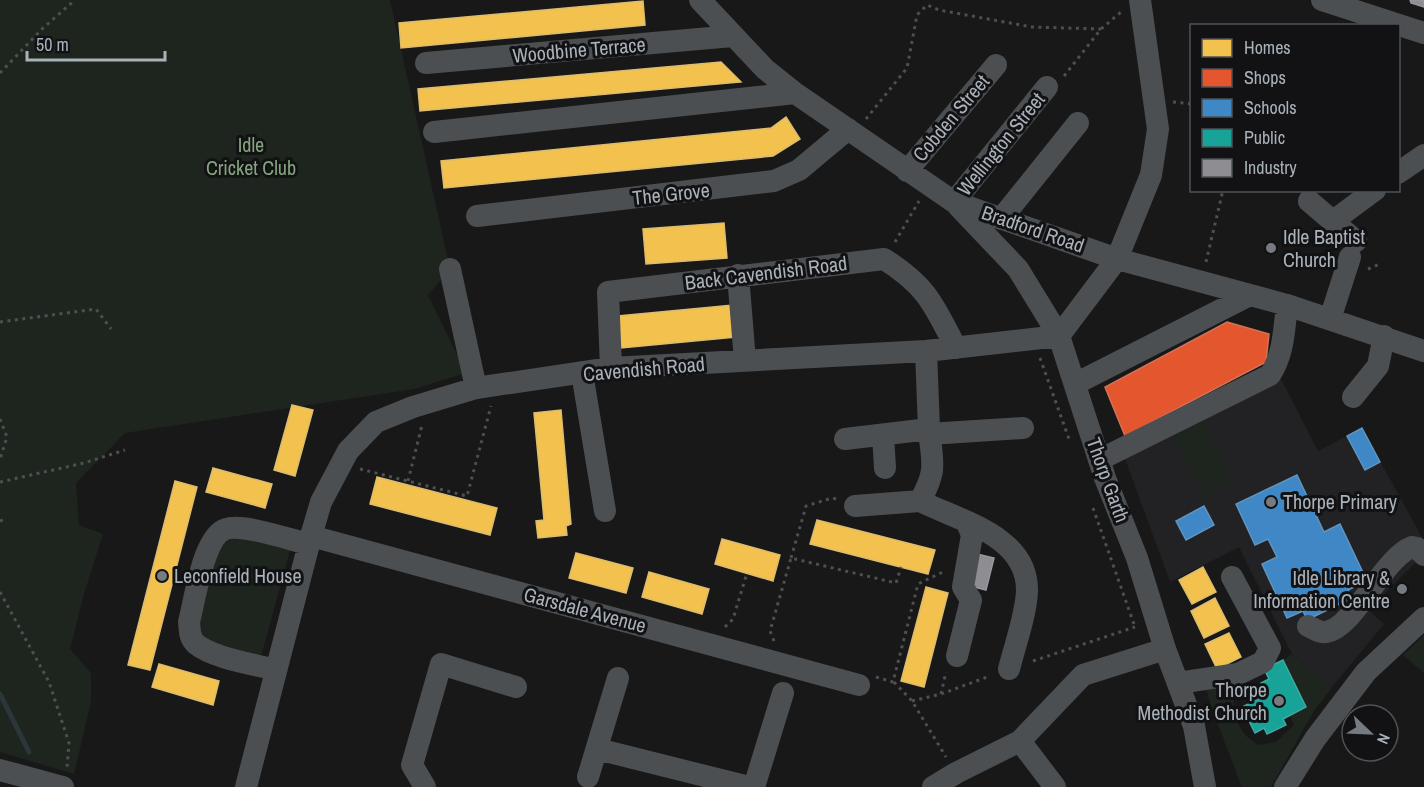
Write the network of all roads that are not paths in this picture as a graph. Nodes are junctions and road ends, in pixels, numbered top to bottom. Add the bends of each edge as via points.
1 (700, 0) edge
2 (1322, 0) edge
3 (1133, 4) edge
4 (1396, 24) edge
5 (1400, 25) edge
6 (1424, 33) edge
7 (733, 36) junction
8 (426, 63) dead end
9 (996, 65) dead end
10 (1047, 87) road end
11 (795, 93) junction
12 (1078, 123) dead end
13 (851, 131) junction
14 (434, 132) dead end
15 (1424, 155) edge
16 (907, 171) junction
17 (1400, 172) edge
18 (1372, 192) edge
19 (1309, 201) dead end
20 (954, 202) junction
21 (477, 216) dead end
22 (1001, 219) junction
23 (1333, 221) junction
24 (1117, 259) junction
25 (450, 269) dead end
26 (738, 275) junction
27 (1248, 296) junction
28 (1287, 305) junction
29 (1330, 319) junction
30 (1059, 336) junction
31 (1384, 336) junction
32 (956, 348) junction
33 (926, 351) junction
34 (1424, 351) edge
35 (745, 361) junction
36 (611, 368) junction
37 (582, 373) junction
38 (1075, 384) junction
39 (486, 387) junction
40 (1353, 397) dead end
41 (1023, 428) dead end
42 (929, 432) junction
43 (883, 435) junction
44 (845, 439) dead end
45 (1099, 460) junction
46 (885, 468) dead end
47 (920, 501) junction
48 (855, 506) road end
49 (605, 512) dead end
50 (967, 523) junction
51 (310, 540) junction
52 (1424, 555) edge
53 (1232, 577) dead end
54 (1424, 618) edge
55 (1308, 626) dead end
56 (1165, 648) junction
57 (957, 656) dead end
58 (1009, 669) dead end
59 (276, 670) junction
60 (618, 678) dead end
61 (1178, 683) junction
62 (860, 685) road end
63 (516, 687) dead end
64 (783, 693) dead end
65 (1020, 741) junction
66 (597, 749) junction
67 (0, 770) edge
68 (588, 777) dead end
69 (65, 782) edge
70 (246, 787) edge
71 (425, 787) edge
72 (749, 787) edge
73 (754, 787) edge
74 (933, 787) edge
75 (1055, 787) edge
76 (1205, 787) edge
77 (1285, 787) edge

1 - 7 street, Bradford Road
2 - 4 street
3 - 24 street via 1158,129 1151,175
5 - 6 street
7 - 8 street, Woodbine Terrace
7 - 11 street, Bradford Road
9 - 16 street, Cobden Street
10 - 20 street, Wellington Street
11 - 13 street, Bradford Road
11 - 14 street
12 - 22 street
13 - 16 street, Bradford Road
13 - 21 street, The Grove via 799,170 774,181
15 - 17 street
16 - 20 street, Bradford Road
18 - 23 street
19 - 23 street
20 - 22 street, Bradford Road
20 - 30 street, Thorp Garth via 1018,269
22 - 24 street, Bradford Road
23 - 29 street via 1353,249
24 - 27 street, Bradford Road
24 - 30 street
25 - 39 street
26 - 32 street, Back Cavendish Road via 884,259 906,273 930,298
26 - 35 street
26 - 36 street, Back Cavendish Road via 608,292
27 - 28 street, Bradford Road
27 - 38 street
28 - 29 street, Bradford Road
28 - 45 street via 1281,350 1270,375
29 - 31 street, Bradford Road
30 - 32 street, Cavendish Road
30 - 38 street, Thorp Garth
31 - 34 street, Bradford Road
31 - 40 street via 1378,366
32 - 33 street, Cavendish Road
33 - 35 street, Cavendish Road
33 - 42 street
35 - 36 street, Cavendish Road
36 - 37 street, Cavendish Road
37 - 39 street, Cavendish Road
37 - 49 street
38 - 45 street, Thorp Garth
39 - 51 street, Cavendish Road via 428,402 376,422 348,451 321,502
41 - 42 street
42 - 43 street
42 - 47 street via 934,465
43 - 44 street
43 - 46 street
45 - 56 street, Thorp Garth via 1137,558
47 - 48 street
47 - 50 street
50 - 57 street via 972,535 963,587 970,600
50 - 58 street via 994,535 1015,553 1024,574 1027,591
51 - 59 street, Cavendish Road
51 - 59 street via 228,528 217,533 208,549 189,622 194,643 213,653
51 - 62 street, Garsdale Avenue
52 - 55 street via 1412,547 1399,554 1350,615 1330,631 1319,632
53 - 61 street via 1270,648 1263,662 1238,674
54 - 77 street via 1366,672 1315,739
56 - 61 street, Thorp Garth
56 - 65 street via 1083,675
59 - 70 street, Cavendish Road
60 - 66 street
61 - 76 street, Thorp Garth via 1194,726
63 - 71 street via 441,664 412,765
64 - 73 street
65 - 74 street
65 - 75 street
66 - 68 street
66 - 72 street
67 - 69 street

